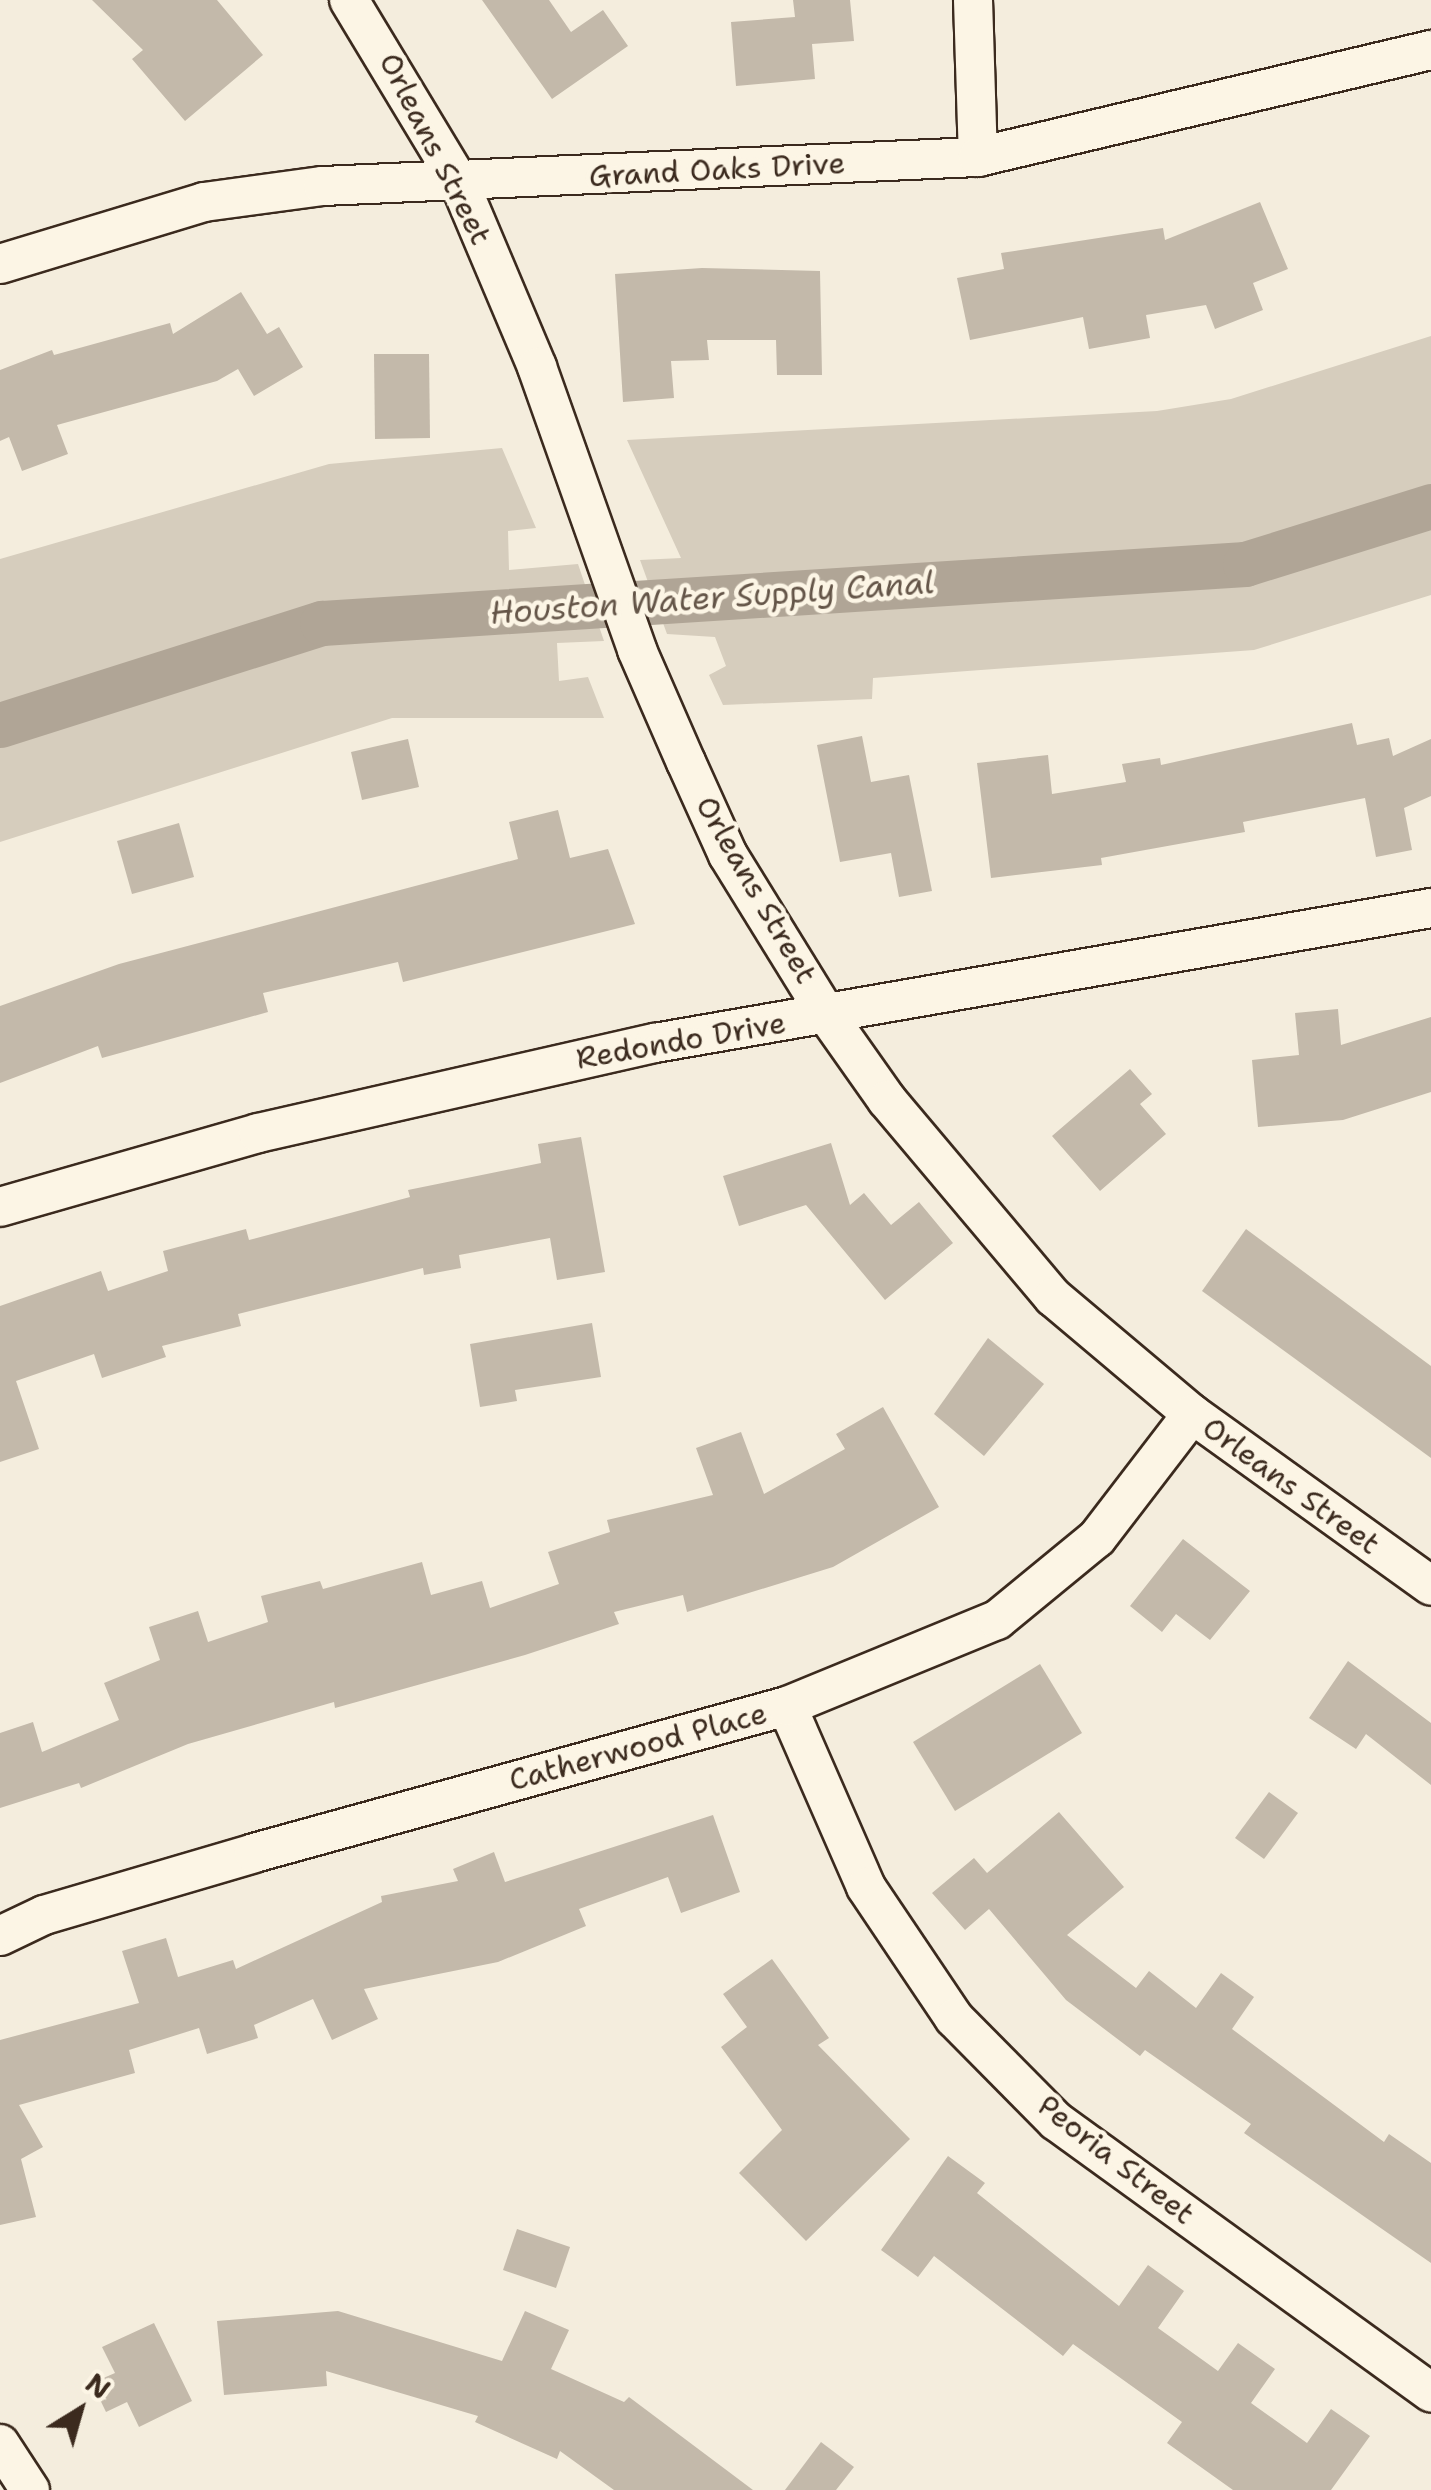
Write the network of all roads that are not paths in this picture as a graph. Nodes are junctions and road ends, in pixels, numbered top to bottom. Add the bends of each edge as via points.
1 (349, 0) edge
2 (973, 0) edge
3 (1431, 50) edge
4 (978, 157) junction
5 (459, 182) junction
6 (0, 264) edge
7 (1431, 908) edge
8 (828, 1014) junction
9 (0, 1206) edge
10 (1192, 1414) junction
11 (1431, 1586) edge
12 (786, 1706) junction
13 (0, 1936) edge
14 (1431, 2392) edge
15 (0, 2444) edge
16 (30, 2490) edge

1 - 5 street, Orleans Street
2 - 4 street
3 - 4 street, Grand Oaks Drive
4 - 5 street, Grand Oaks Drive
5 - 6 street, Grand Oaks Drive via 323,186 204,202
5 - 8 street, Orleans Street via 606,553 637,650 728,855
7 - 8 street, Redondo Drive
8 - 9 street, Redondo Drive via 441,1088
8 - 10 street, Orleans Street via 887,1100 1053,1297
10 - 11 street, Orleans Street
10 - 12 street, Catherwood Place via 1097,1538 997,1620
12 - 13 street, Catherwood Place via 254,1852 44,1915
12 - 14 street, Peoria Street via 866,1888 954,2018 1056,2122
15 - 16 street

